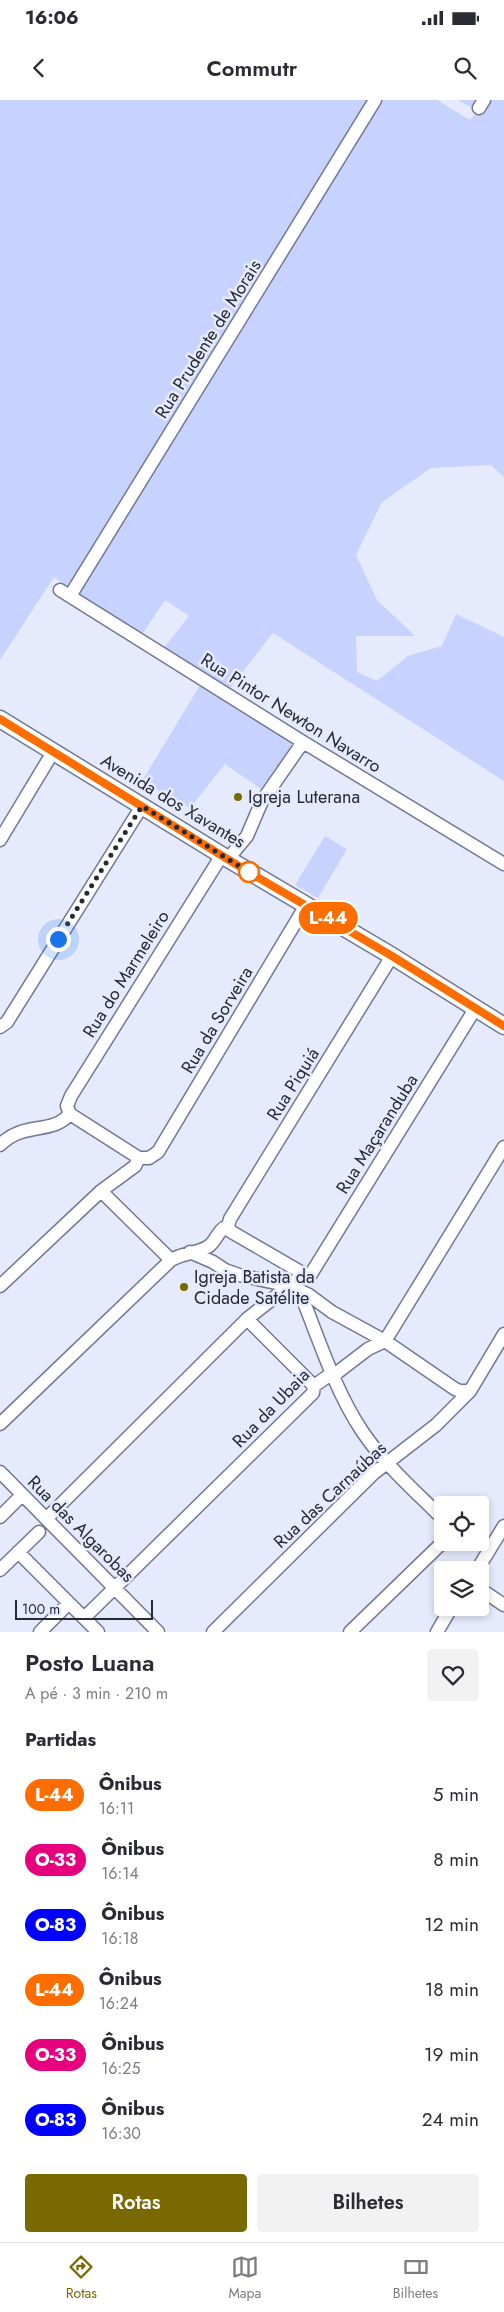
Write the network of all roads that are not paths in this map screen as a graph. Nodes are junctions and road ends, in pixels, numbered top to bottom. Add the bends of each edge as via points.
1 (376, 100) edge
2 (65, 593) joint
3 (0, 719) edge
4 (303, 742) junction
5 (53, 752) junction
6 (142, 806) junction
7 (0, 840) edge
8 (225, 857) junction
9 (504, 864) edge
10 (306, 905) junction
11 (392, 956) junction
12 (475, 1009) junction
13 (504, 1026) edge
14 (0, 1027) edge
15 (70, 1114) junction
16 (2, 1140) edge
17 (504, 1147) edge
18 (139, 1158) junction
19 (101, 1191) junction
20 (229, 1228) junction
21 (190, 1252) junction
22 (171, 1260) junction
23 (305, 1275) junction
24 (0, 1286) edge
25 (294, 1288) junction
26 (247, 1319) junction
27 (504, 1334) edge
28 (385, 1341) junction
29 (334, 1375) junction
30 (314, 1386) junction
31 (470, 1391) junction
32 (0, 1424) edge
33 (387, 1464) junction
34 (0, 1472) edge
35 (22, 1495) junction
36 (434, 1510) edge
37 (0, 1517) edge
38 (46, 1519) junction
39 (504, 1526) edge
40 (39, 1532) dead end
41 (434, 1551) edge
42 (18, 1552) junction
43 (483, 1561) edge
44 (0, 1570) edge
45 (115, 1588) junction
46 (489, 1595) edge
47 (69, 1603) junction
48 (504, 1605) edge
49 (446, 1616) edge
50 (84, 1618) junction
51 (40, 1632) edge
52 (98, 1632) edge
53 (158, 1632) edge
54 (213, 1632) edge
55 (350, 1632) edge
56 (437, 1632) edge

1 - 2 street, Rua Prudente de Morais
2 - 4 street, Rua Pintor Newton Navarro
3 - 5 main road, Avenida dos Xavantes
4 - 8 street, Rua do Marmeleiro via 262,801 247,836
4 - 9 street, Rua Pintor Newton Navarro
5 - 6 main road, Avenida dos Xavantes
5 - 7 street
6 - 8 main road, Avenida dos Xavantes
6 - 14 street via 7,1022
8 - 10 main road, Avenida dos Xavantes
8 - 15 street, Rua do Marmeleiro via 71,1096
10 - 11 main road, Avenida dos Xavantes
10 - 18 street, Rua da Sorveira via 158,1152 149,1158
11 - 12 main road, Avenida dos Xavantes
11 - 20 street, Rua Piquiá via 230,1219
12 - 13 main road, Avenida dos Xavantes
12 - 23 street, Rua Maçaranduba via 311,1274
15 - 16 street via 57,1125 27,1128
15 - 18 street
17 - 28 street
18 - 19 street via 135,1166
19 - 22 street
19 - 24 street
20 - 21 street, Rua Piquiá via 221,1230 210,1245
20 - 23 street
21 - 22 street, Rua Piquiá
21 - 25 street via 239,1275
22 - 32 street
23 - 25 street, Rua Maçaranduba
25 - 26 street, Rua Maçaranduba
25 - 28 street
25 - 29 street
26 - 30 street
26 - 38 street
27 - 31 street, Rua das Carnaúbas
28 - 29 street, Rua da Ubaia via 368,1349
28 - 31 street via 455,1389
29 - 30 street, Rua da Ubaia
29 - 33 street via 358,1424
30 - 45 street, Rua da Ubaia via 313,1393
31 - 33 street, Rua das Carnaúbas via 436,1426
33 - 36 street
33 - 54 street, Rua das Carnaúbas via 374,1473
34 - 35 street, Rua das Algarobas
35 - 37 street
35 - 38 street, Rua das Algarobas
38 - 45 street, Rua das Algarobas
39 - 43 street
40 - 42 street
41 - 55 street
42 - 44 street
42 - 47 street
45 - 50 street, Rua da Ubaia
45 - 53 street, Rua das Algarobas
46 - 48 street
47 - 50 street
47 - 51 street
49 - 56 street
50 - 52 street

